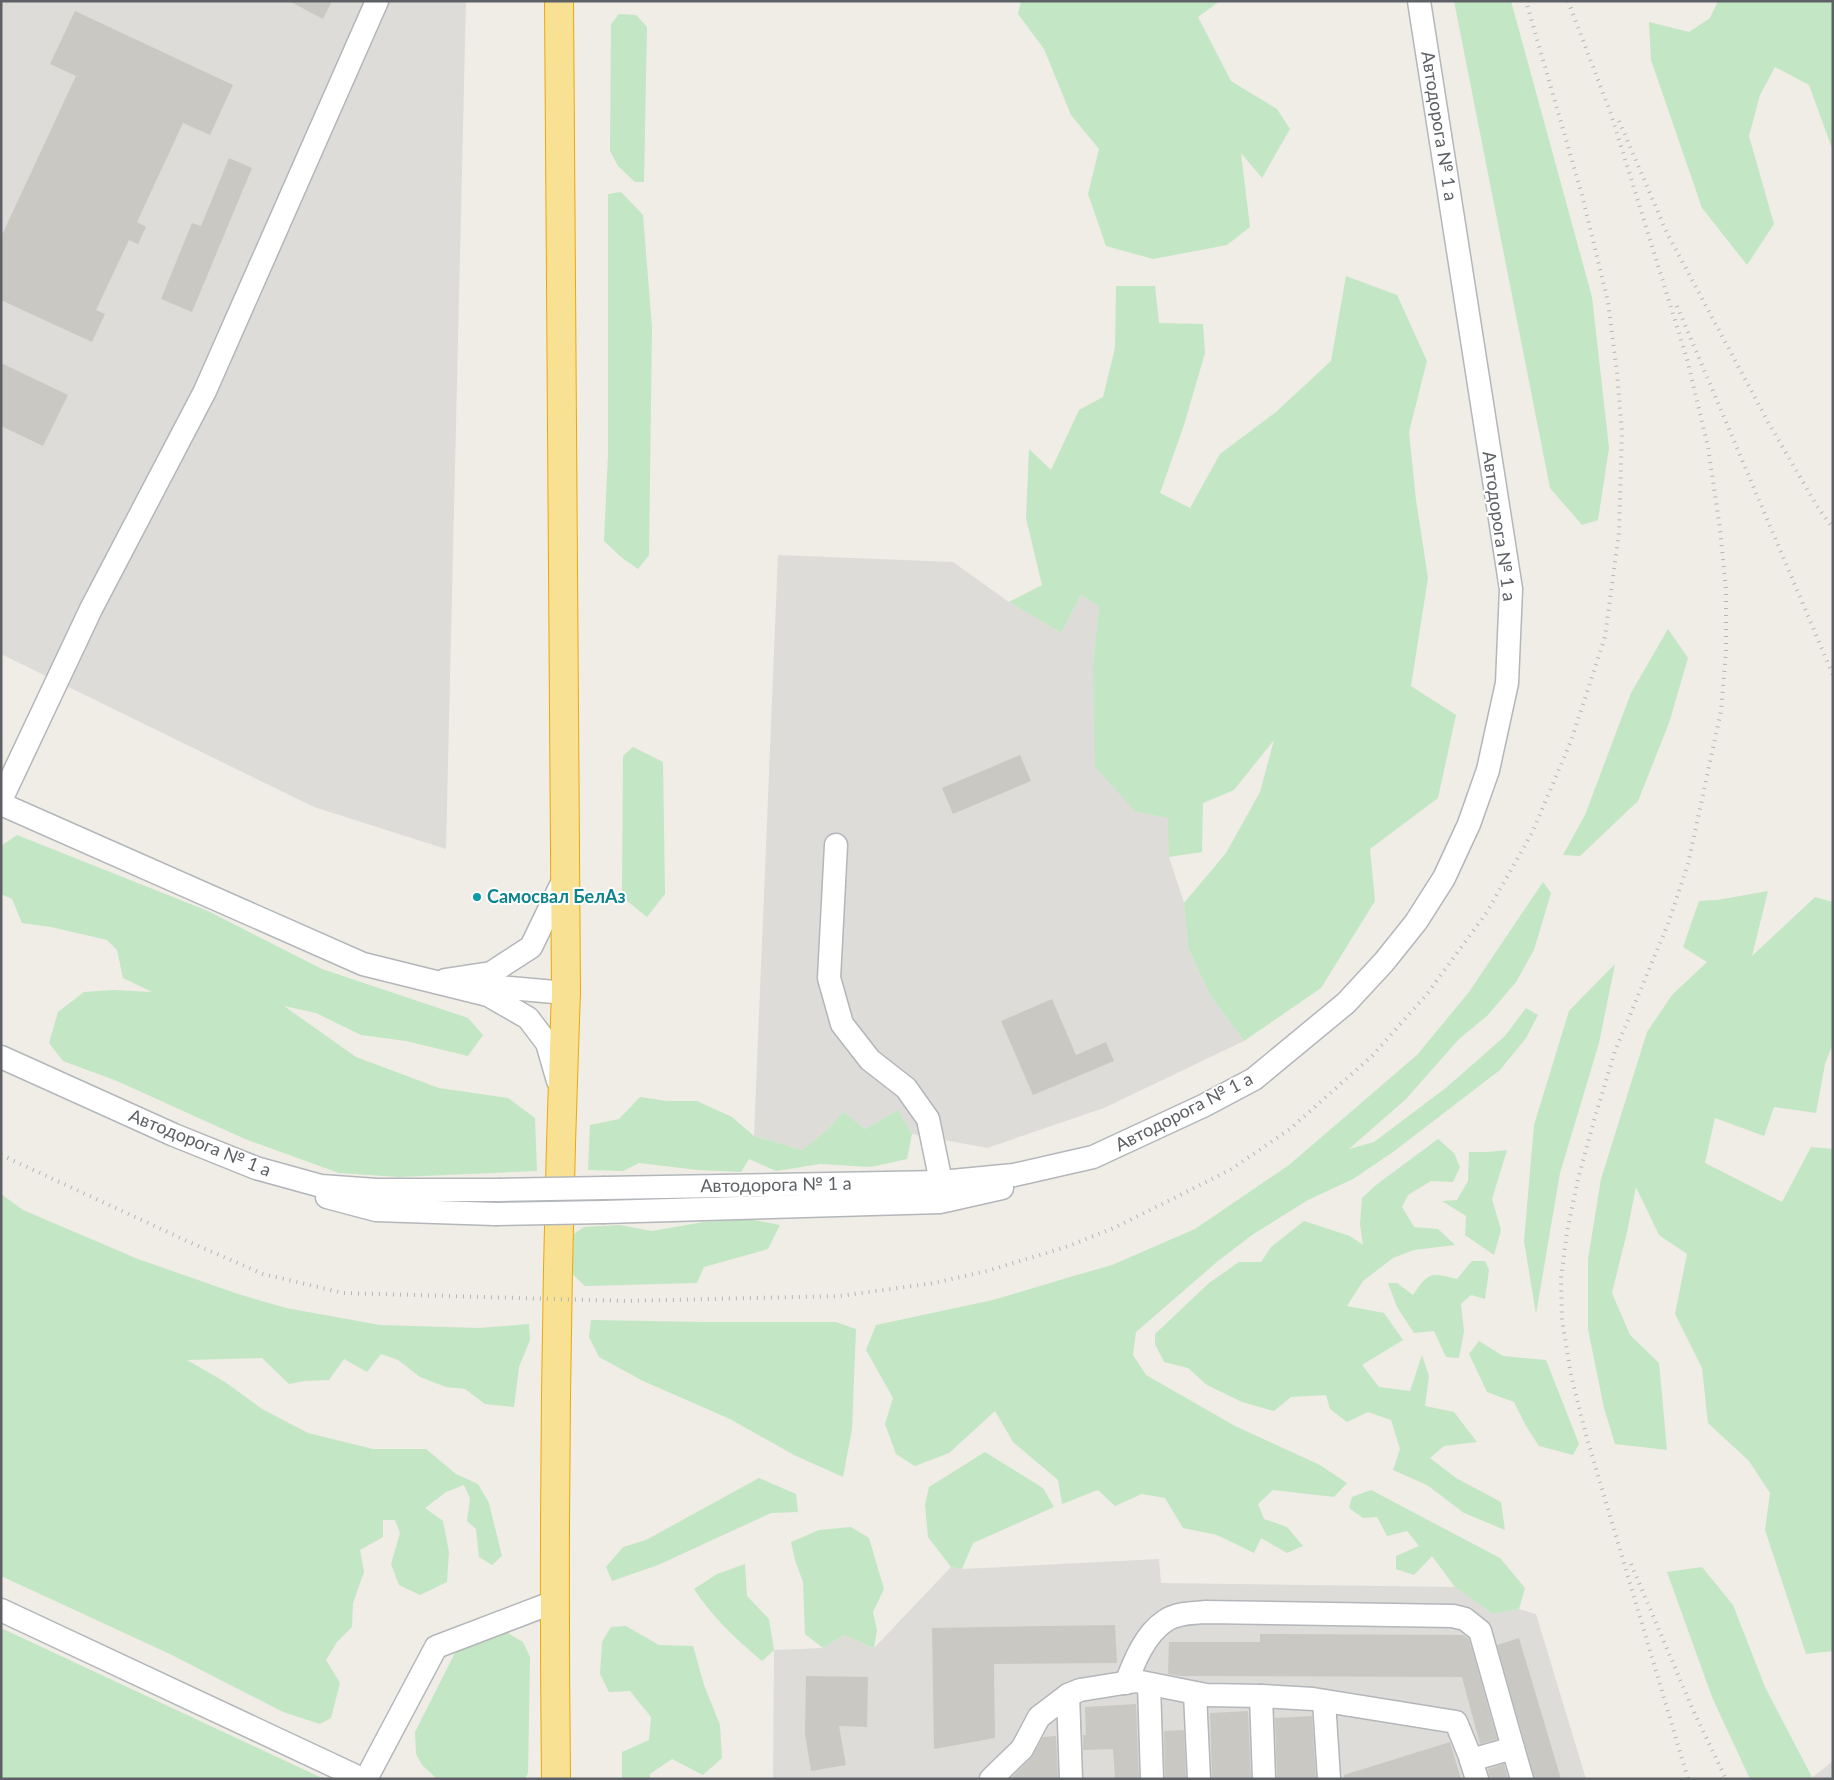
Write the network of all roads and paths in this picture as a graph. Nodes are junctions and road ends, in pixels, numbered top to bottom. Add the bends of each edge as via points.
1 (377, 1) edge
2 (560, 1) edge
3 (1419, 1) edge
4 (1, 800) edge
5 (1, 804) edge
6 (836, 845) dead end
7 (565, 878) junction
8 (432, 982) junction
9 (566, 993) junction
10 (1, 1057) edge
11 (562, 1096) junction
12 (1093, 1157) junction
13 (256, 1168) junction
14 (942, 1182) junction
15 (554, 1602) junction
16 (1, 1610) edge
17 (1126, 1683) junction
18 (1149, 1684) junction
19 (1195, 1693) junction
20 (1068, 1696) junction
21 (1261, 1696) junction
22 (1324, 1700) junction
23 (1513, 1748) junction
24 (1474, 1769) edge
25 (362, 1779) edge
26 (366, 1779) edge
27 (556, 1779) edge
28 (991, 1779) edge
29 (1071, 1779) edge
30 (1152, 1779) edge
31 (1199, 1779) edge
32 (1264, 1779) edge
33 (1329, 1779) edge
34 (1522, 1779) edge

1 - 4 street via 205,391 91,609
2 - 7 highway
3 - 12 street, Автодорога № 1 а via 1512,589 1507,683 1488,770 1469,824 1444,878 1416,922 1346,1003 1254,1079
5 - 8 street via 363,964
6 - 14 street via 829,978 842,1024 870,1060 906,1088 928,1119
7 - 8 street via 531,948 491,973
7 - 9 highway
8 - 9 street
8 - 11 street via 488,995 528,1018 547,1043
9 - 11 highway
10 - 13 street, Автодорога № 1 а
11 - 15 highway
12 - 13 street, bridge via 1014,1186 940,1202 495,1214 376,1210 319,1195
12 - 14 street, Автодорога № 1 а via 1014,1174
13 - 14 street, Автодорога № 1 а, bridge via 321,1186 376,1190
15 - 26 street via 436,1647
15 - 27 highway
16 - 25 street
17 - 18 street
17 - 20 street via 1080,1690
17 - 23 street via 1132,1665 1151,1634 1166,1620 1183,1614 1271,1612 1453,1616 1465,1619 1480,1630
18 - 19 street
18 - 30 street
19 - 21 street
19 - 31 street
20 - 28 street via 1039,1717 1022,1749
20 - 29 street
21 - 22 street
21 - 32 street
22 - 24 street via 1456,1722
22 - 33 street
23 - 24 street
23 - 34 street

